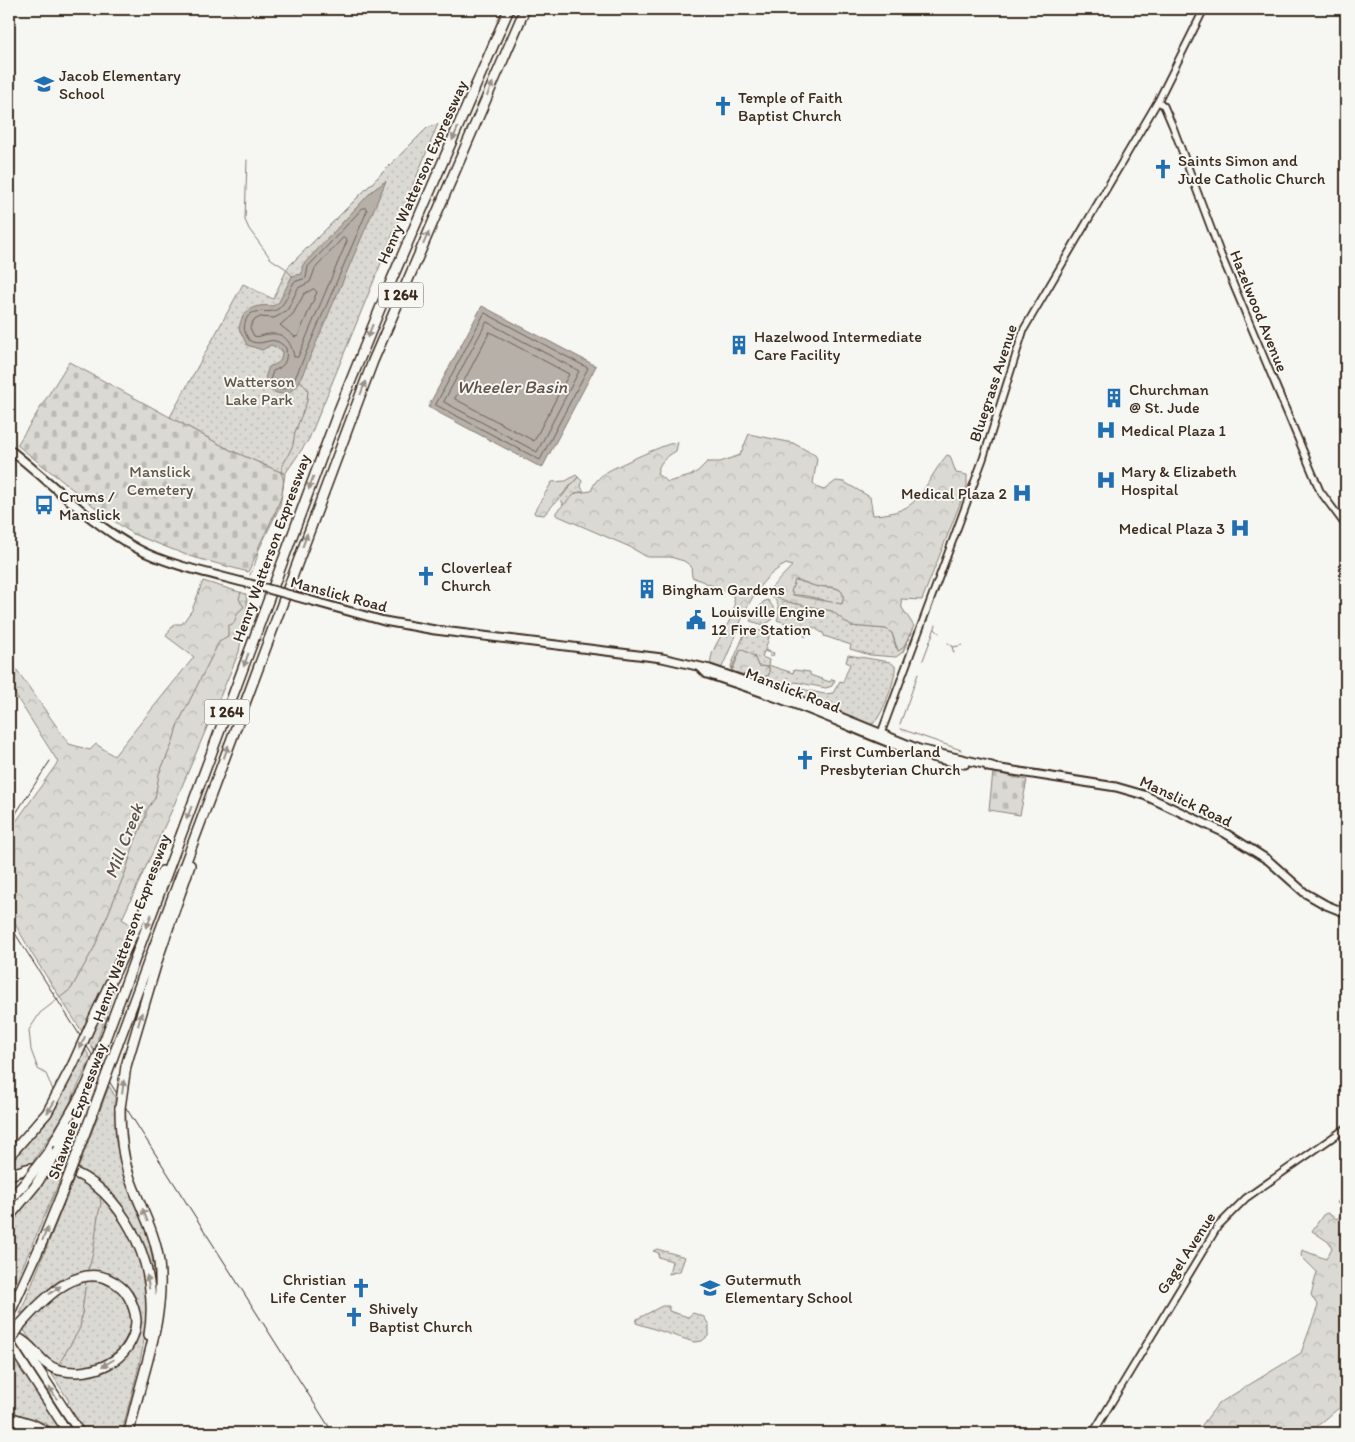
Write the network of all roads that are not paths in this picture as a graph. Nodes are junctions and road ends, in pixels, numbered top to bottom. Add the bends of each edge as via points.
1 (509, 9) edge
2 (525, 9) edge
3 (1204, 9) edge
4 (1158, 101) junction
5 (9, 449) edge
6 (1346, 526) edge
7 (880, 736) junction
8 (198, 830) junction
9 (178, 843) junction
10 (1346, 913) edge
11 (78, 1104) joint
12 (1346, 1128) edge
13 (54, 1150) junction
14 (9, 1156) edge
15 (9, 1176) edge
16 (9, 1200) edge
17 (9, 1217) edge
18 (10, 1313) edge
19 (9, 1324) edge
20 (18, 1338) junction
21 (9, 1343) edge
22 (136, 1399) junction
23 (9, 1417) edge
24 (9, 1427) edge
25 (39, 1428) junction
26 (49, 1433) edge
27 (68, 1433) edge
28 (80, 1433) edge
29 (129, 1433) edge
30 (1093, 1433) edge

1 -> 9 highway, Henry Watterson Expressway / I 264 via 339,410
8 -> 2 highway, Henry Watterson Expressway / I 264 via 374,361
3 - 4 street, Bluegrass Avenue
4 - 6 street, Hazelwood Avenue via 1164,106 1173,127 1221,255 1320,491
4 - 7 street, Bluegrass Avenue via 1024,329 983,459
5 - 7 main road, Manslick Road, bridge via 91,520 140,550 384,621 662,658 710,669 794,698
7 - 10 main road, Manslick Road via 992,766 1116,787 1144,795 1241,842 1268,860 1305,893
18 -> 8 highway, Shawnee Expressway / I 264, bridge via 64,1188
22 -> 8 highway, bridge via 158,1320 160,1271 156,1244 124,1156 120,1108 126,1066 190,865
9 -> 11 highway, Henry Watterson Expressway / I 264, bridge
9 -> 14 highway, bridge via 47,1113
11 - 13 highway, Shawnee Expressway / I 264
12 - 30 street, Gagel Avenue via 1260,1187 1218,1226
13 - 16 highway, Shawnee Expressway / I 264, bridge
13 - 17 highway, bridge via 37,1183
22 -> 15 highway via 149,1339 151,1306 145,1264 129,1226 102,1191 77,1173 54,1167 28,1169
19 - 20 main road
21 -> 20 highway, bridge via 42,1299 78,1278 95,1276 116,1283 127,1293 136,1322 121,1355 94,1371 57,1370
28 -> 20 main road
21 - 27 main road
22 - 29 highway
23 - 25 highway
24 - 25 highway
25 - 26 highway

